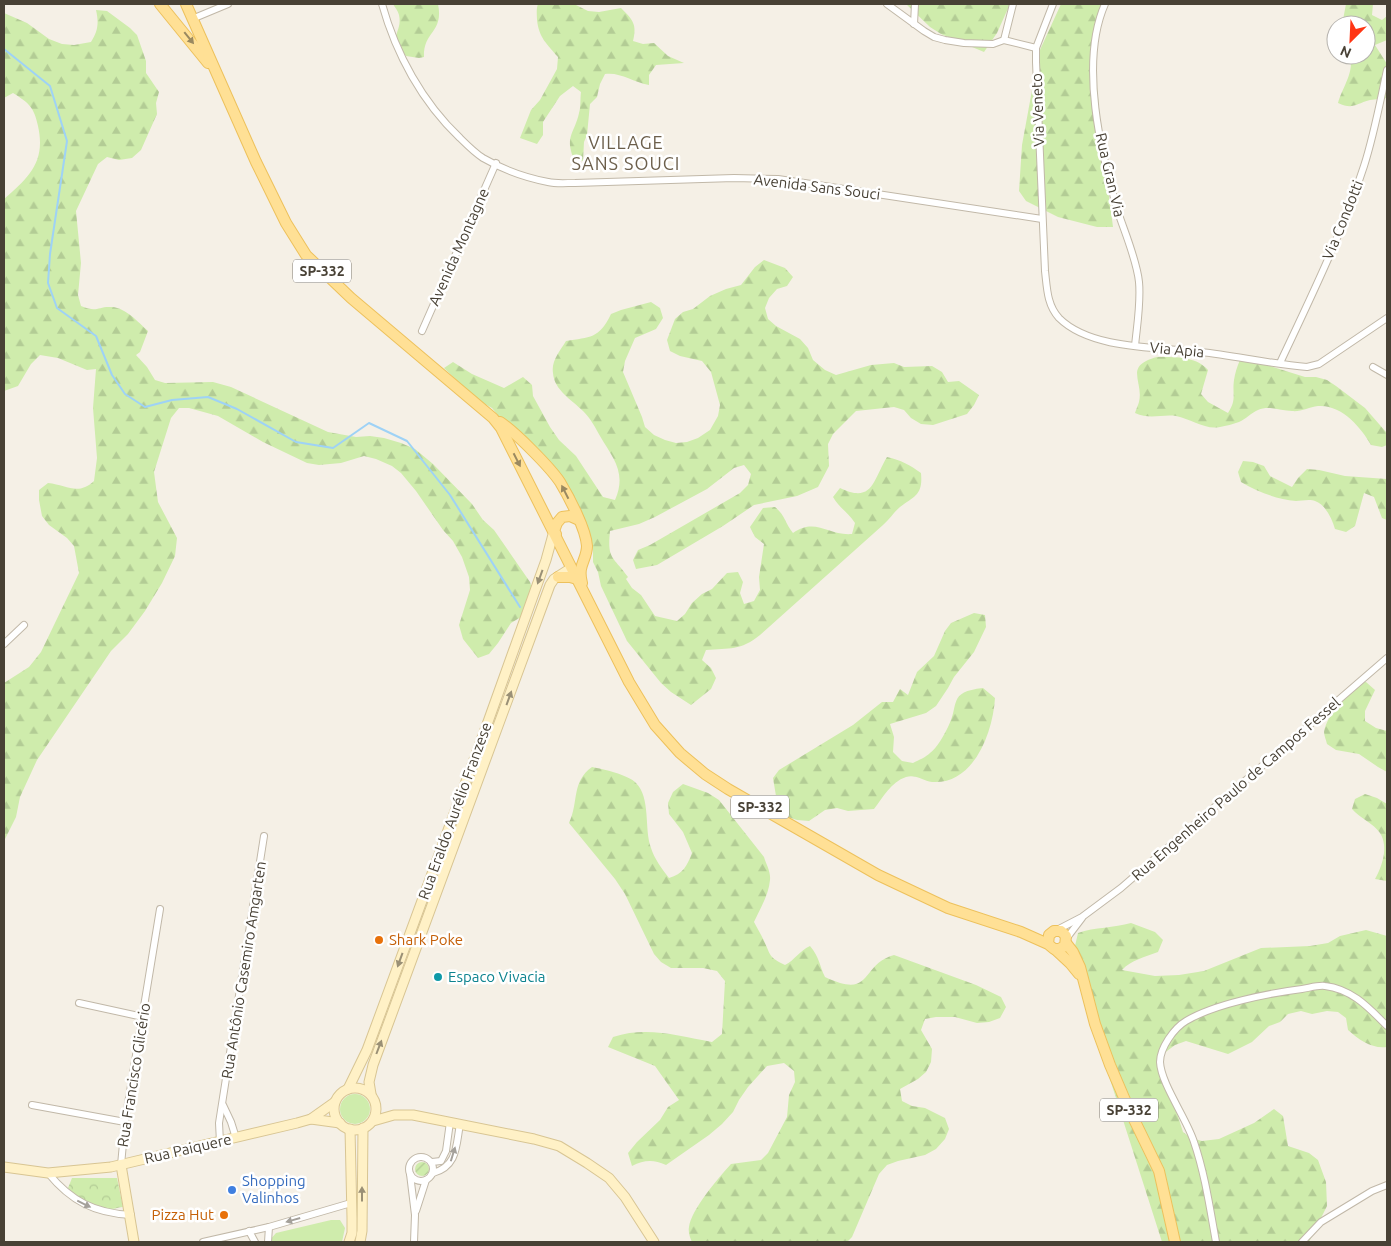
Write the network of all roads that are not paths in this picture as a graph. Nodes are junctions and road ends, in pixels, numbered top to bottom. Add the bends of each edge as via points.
1 (160, 4) edge
2 (186, 4) edge
3 (228, 4) edge
4 (382, 4) edge
5 (887, 4) edge
6 (915, 4) edge
7 (1013, 4) edge
8 (1053, 4) edge
9 (1105, 4) edge
10 (192, 18) junction
11 (914, 24) junction
12 (1004, 40) junction
13 (1036, 48) junction
14 (1387, 70) edge
15 (217, 73) junction
16 (496, 163) junction
17 (1042, 219) junction
18 (1387, 318) edge
19 (422, 331) dead end
20 (1135, 346) junction
21 (1280, 363) junction
22 (1373, 367) dead end
23 (1387, 375) edge
24 (493, 418) junction
25 (579, 520) junction
26 (554, 531) junction
27 (584, 553) junction
28 (571, 568) junction
29 (558, 577) junction
30 (580, 583) junction
31 (24, 625) dead end
32 (4, 644) edge
33 (1387, 658) edge
34 (264, 836) dead end
35 (160, 908) dead end
36 (1082, 917) junction
37 (1020, 932) junction
38 (1054, 932) junction
39 (1066, 941) junction
40 (1052, 947) junction
41 (1082, 977) junction
42 (79, 1003) dead end
43 (143, 1017) junction
44 (1387, 1026) edge
45 (348, 1089) junction
46 (373, 1098) junction
47 (335, 1102) junction
48 (223, 1104) junction
49 (32, 1105) dead end
50 (394, 1115) junction
51 (311, 1119) junction
52 (373, 1121) junction
53 (125, 1122) junction
54 (340, 1123) junction
55 (455, 1123) junction
56 (363, 1128) junction
57 (350, 1129) junction
58 (236, 1138) junction
59 (220, 1142) junction
60 (432, 1162) junction
61 (121, 1165) junction
62 (4, 1167) edge
63 (409, 1171) junction
64 (48, 1173) junction
65 (433, 1173) junction
66 (426, 1180) junction
67 (1387, 1185) edge
68 (351, 1203) junction
69 (131, 1215) junction
70 (415, 1215) junction
71 (269, 1227) junction
72 (249, 1231) junction
73 (134, 1242) edge
74 (203, 1242) edge
75 (255, 1242) edge
76 (268, 1242) edge
77 (349, 1242) edge
78 (360, 1242) edge
79 (414, 1242) edge
80 (654, 1242) edge
81 (1175, 1242) edge
82 (1216, 1242) edge
83 (1302, 1242) edge

1 -> 15 main road, SP-332
2 - 10 main road, SP-332
3 - 10 street
4 - 16 street, Avenida Sans Souci via 411,74 425,98 465,144 482,158
5 - 11 street
6 - 11 street
7 - 12 street
8 - 13 street, Via Veneto
9 - 20 street, Rua Gran Via via 1093,56 1097,116 1108,177 1139,280
10 - 15 main road, SP-332
11 - 12 street via 945,40 993,44
12 - 13 street
13 - 17 street, Via Veneto
14 - 21 street, Via Condotti via 1365,164 1353,199
15 - 24 main road, SP-332 via 256,162 306,255 351,298
16 - 17 street, Avenida Sans Souci via 549,182 778,179
16 - 19 street, Avenida Montagne
17 - 20 street, Via Apia via 1047,291 1050,304 1059,317 1088,337
18 - 21 street, Via Apia via 1320,364 1306,367
20 - 21 street, Via Apia
22 - 23 street
25 -> 24 main road, SP-332 via 560,482 550,470 516,435
24 -> 26 main road, SP-332 via 504,433
25 - 26 main road via 562,516
25 - 27 main road, SP-332 via 586,543
26 - 27 main road via 570,553
26 - 28 main road, SP-332
26 -> 45 main road, Rua Eraldo Aurélio Franzese via 367,1050
27 - 28 main road
27 - 30 main road, SP-332
28 - 29 main road, Rua Eraldo Aurélio Franzese
28 - 30 main road, SP-332
29 - 30 main road via 570,577
46 -> 29 main road, Rua Eraldo Aurélio Franzese via 369,1082 373,1065 550,585
30 - 37 main road, SP-332 via 629,682 656,725 680,753 705,774 878,875 955,910
31 - 32 street
33 - 36 street, Rua Engenheiro Paulo de Campos Fessel via 1122,888
34 - 48 street, Rua Antônio Casemiro Amgarten
35 - 43 street, Rua Francisco Glicério
36 - 38 street, Rua Engenheiro Paulo de Campos Fessel
36 - 39 street, Rua Engenheiro Paulo de Campos Fessel
37 - 38 main road, SP-332
37 - 40 main road, SP-332
38 - 39 main road, SP-332 via 1064,933
38 - 40 main road via 1047,938
39 - 40 main road via 1062,948
39 - 41 main road, SP-332 via 1078,961
40 - 41 main road, SP-332
41 - 81 main road, SP-332 via 1110,1065 1159,1171
42 - 43 street
43 - 53 street, Rua Francisco Glicério
44 - 82 street via 1363,1002 1342,990 1324,986 1284,991 1215,1008 1185,1022 1176,1031 1165,1046 1160,1062 1166,1084 1194,1141
45 - 46 main road via 364,1089
45 - 47 main road
46 - 50 main road
46 - 52 main road via 376,1111
47 - 51 main road, Rua Paiquere
47 - 54 main road via 335,1113
48 - 58 street
48 - 59 street, Rua Antônio Casemiro Amgarten
49 - 53 street
50 - 52 main road
50 - 55 main road
51 - 54 main road, Rua Paiquere
51 - 58 main road, Rua Paiquere
52 - 56 main road
53 - 61 street, Rua Francisco Glicério
54 - 57 main road
55 - 60 street via 441,1161
65 -> 55 street via 446,1168 454,1158
55 - 80 main road via 546,1142 587,1163 609,1178
56 - 57 main road
78 -> 56 main road
57 - 68 main road
58 - 59 main road, Rua Paiquere
59 - 61 main road, Rua Paiquere
60 - 63 street via 425,1157 416,1157 410,1163
60 - 65 street
61 - 64 main road, Rua Paiquere
61 - 69 main road, Rua Francisco Glicério
62 - 64 main road, Rua Paiquere
63 - 66 street via 418,1181
63 - 70 street
64 -> 69 street via 61,1188 84,1205 114,1214
65 - 66 street
66 - 70 street
67 - 83 street via 1321,1222
68 -> 71 street
68 - 77 main road via 352,1233
69 - 73 main road, Rua Francisco Glicério
70 - 79 street
71 - 72 street
71 - 76 street
72 - 74 street
72 - 75 street

